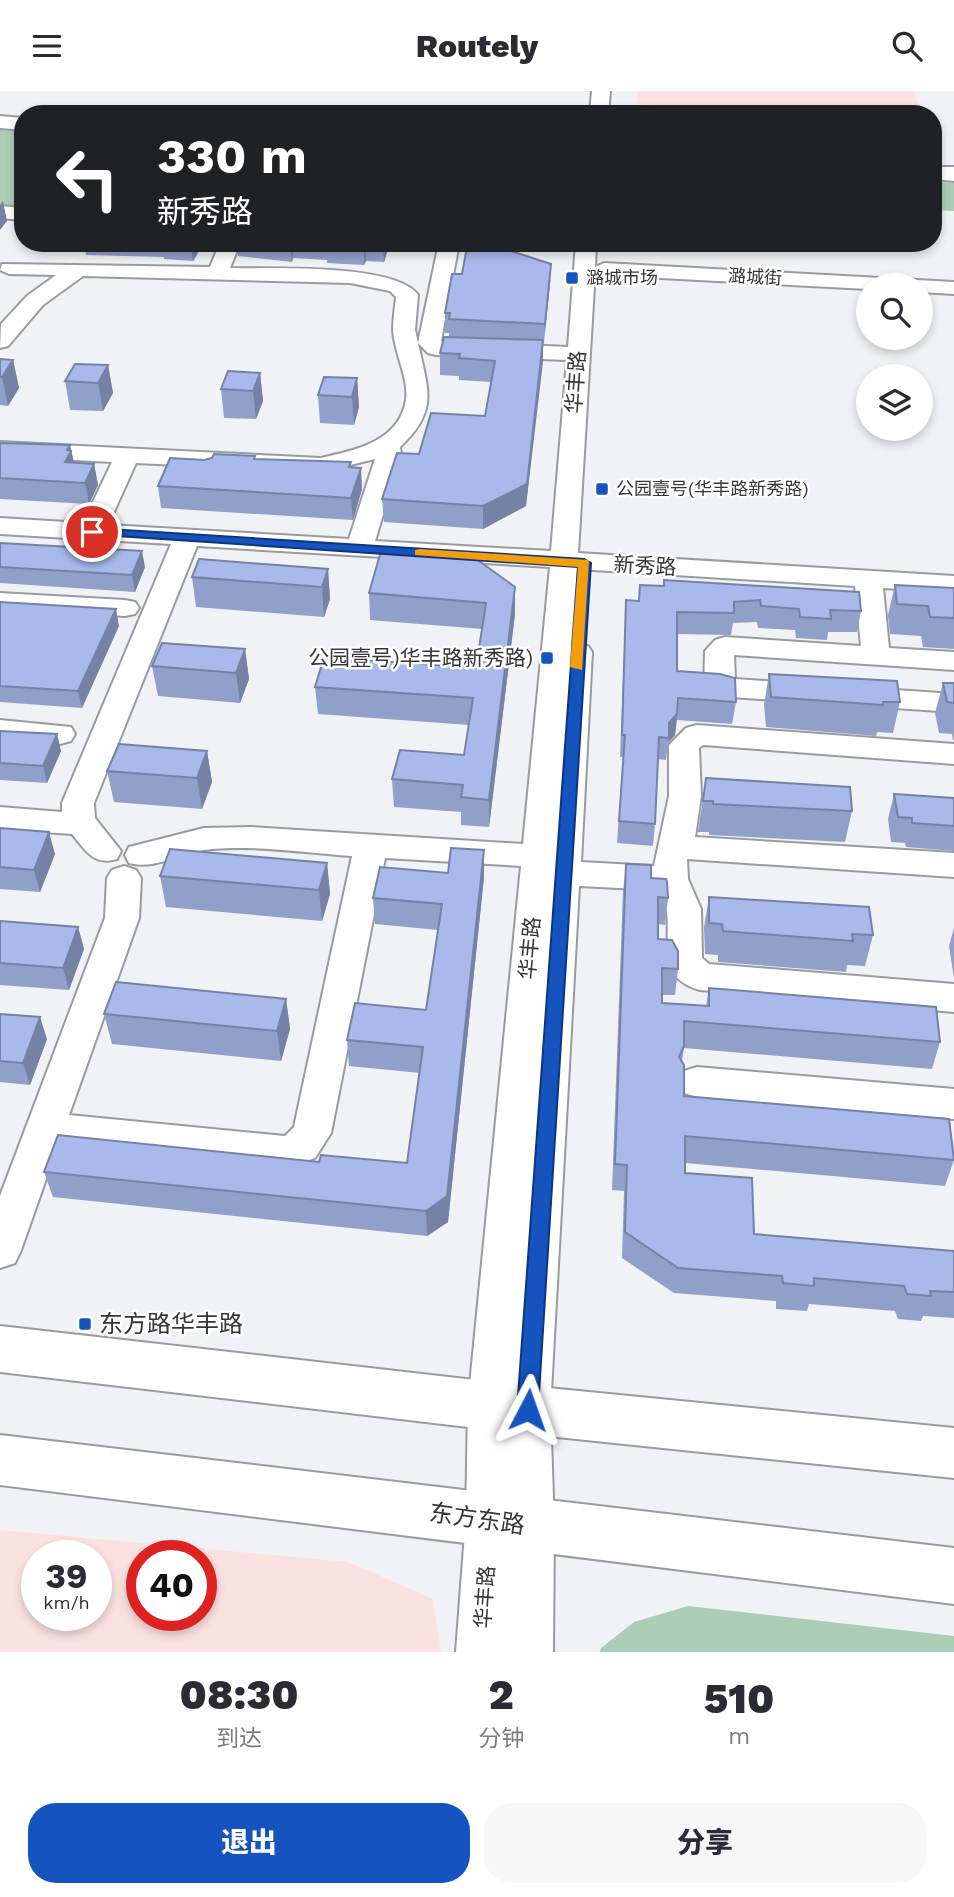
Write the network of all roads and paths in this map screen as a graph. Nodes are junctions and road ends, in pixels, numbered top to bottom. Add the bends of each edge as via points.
1 (226, 252) edge
2 (447, 252) edge
3 (595, 256) edge
4 (10, 267) edge
5 (79, 270) junction
6 (117, 271) junction
7 (216, 274) junction
8 (856, 280) edge
9 (166, 281) dead end
10 (933, 287) edge
11 (954, 288) edge
12 (0, 341) edge
13 (578, 354) junction
14 (387, 446) junction
15 (0, 449) edge
16 (137, 454) junction
17 (0, 526) edge
18 (102, 532) junction
19 (187, 538) junction
20 (359, 549) junction
21 (574, 563) junction
22 (868, 579) junction
23 (954, 583) edge
24 (0, 601) edge
25 (125, 608) dead end
26 (876, 656) junction
27 (954, 661) edge
28 (954, 703) edge
29 (0, 730) edge
30 (60, 734) edge
31 (954, 754) edge
32 (0, 818) edge
33 (81, 824) junction
34 (371, 845) junction
35 (124, 861) junction
36 (556, 861) junction
37 (672, 862) junction
38 (954, 866) edge
39 (954, 998) edge
40 (697, 1082) dead end
41 (954, 1104) edge
42 (45, 1128) junction
43 (0, 1250) edge
44 (0, 1349) edge
45 (509, 1407) junction
46 (954, 1453) edge
47 (0, 1460) edge
48 (510, 1523) junction
49 (954, 1576) edge
50 (481, 1652) edge
51 (528, 1652) edge

1 - 7 street
2 - 13 street via 429,343 436,348
3 - 8 street, 潞城街
3 - 13 street, 华丰路
3 - 21 street, 华丰路
4 - 5 street
5 - 6 street
5 - 12 street via 24,308
6 - 7 street
6 - 9 street via 137,279
7 - 14 street via 376,280 397,286 407,295 404,330 418,399 406,428
10 - 11 street
13 - 21 street, 华丰路
14 - 16 street via 321,465
14 - 20 street via 389,455
15 - 16 street
16 - 18 street
17 - 18 street, 新秀路
18 - 19 street, 新秀路
19 - 20 street, 新秀路
19 - 33 street via 78,803
20 - 21 street, 新秀路
21 - 22 street, 新秀路
21 - 36 street, 华丰路
22 - 23 street, 新秀路
22 - 26 street
24 - 25 street
26 - 27 street
26 - 28 street via 725,646 719,651 720,684
29 - 30 street
31 - 37 street via 697,735 684,745 685,796
32 - 33 street
33 - 35 street
34 - 35 street via 204,839
34 - 36 street
34 - 42 street via 312,1133 301,1147 285,1152
35 - 42 street via 122,918
36 - 37 street
36 - 45 street, 华丰路
37 - 38 street
37 - 39 street via 684,908 685,963 700,977
40 - 41 street
42 - 43 street
44 - 45 main road
45 - 46 main road
45 - 48 street, 华丰路
47 - 48 main road, 东方东路
48 - 49 main road, 东方东路
48 - 50 street, 华丰路
48 - 51 street, 华丰路

